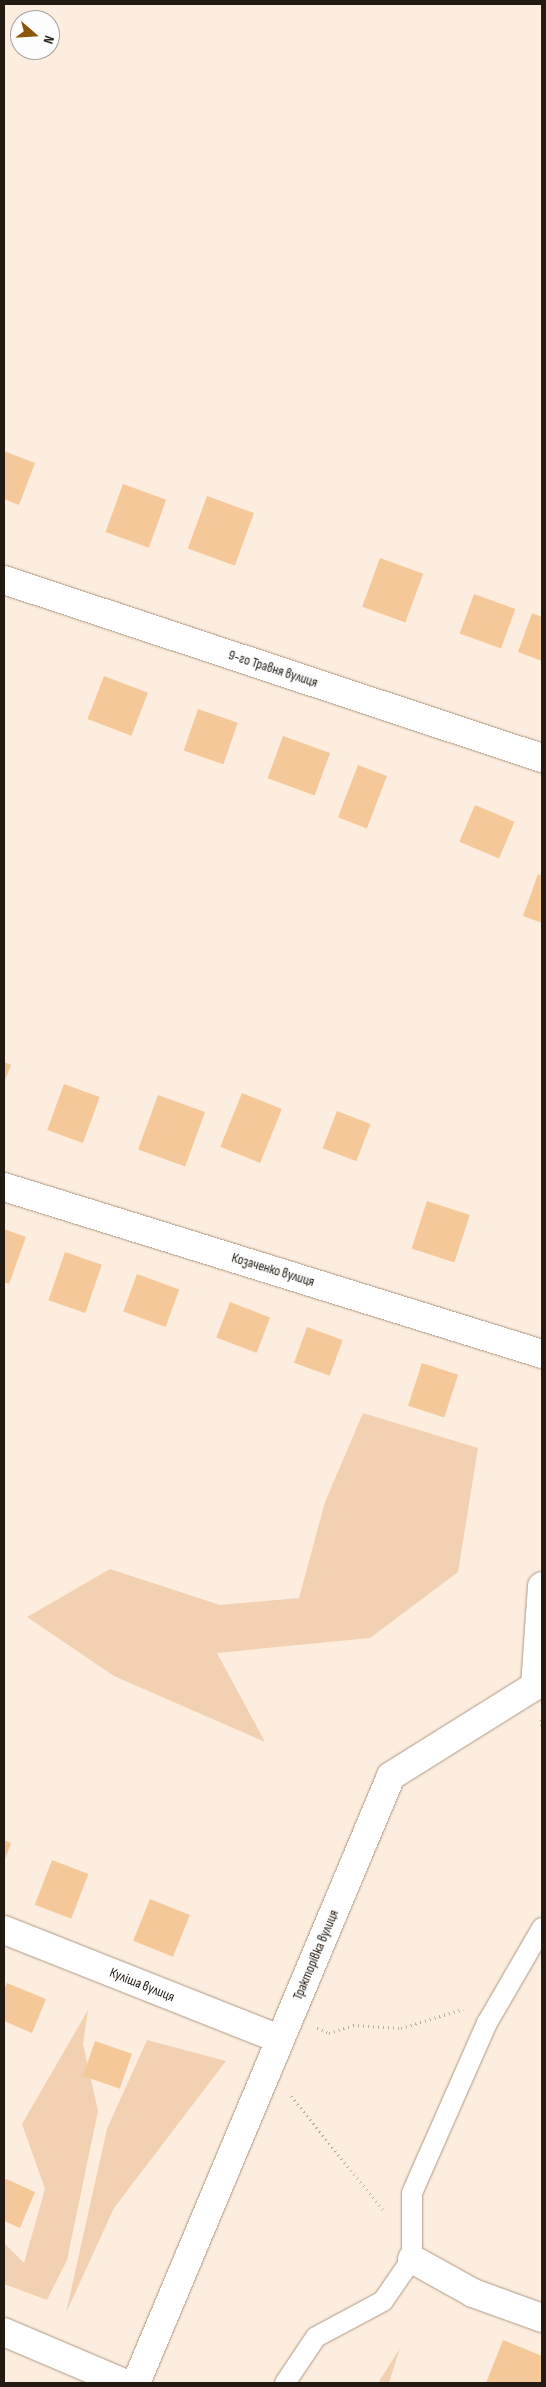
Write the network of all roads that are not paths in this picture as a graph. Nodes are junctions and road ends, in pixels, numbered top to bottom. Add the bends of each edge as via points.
1 (4, 580) edge
2 (542, 758) edge
3 (4, 1187) edge
4 (542, 1354) edge
5 (542, 1586) edge
6 (542, 1928) edge
7 (4, 1930) edge
8 (285, 2027) junction
9 (412, 2259) junction
10 (542, 2318) edge
11 (4, 2332) edge
12 (124, 2383) edge
13 (136, 2383) edge
14 (285, 2383) edge

1 - 2 street, 9-го Травня вулиця
3 - 4 street, Козаченко вулиця
5 - 8 street, Тракторівка вулиця via 535,1686 391,1776
6 - 9 lane via 498,2004 412,2193
7 - 8 street, Куліша вулиця
8 - 13 street, Тракторівка вулиця
9 - 10 street via 472,2293
9 - 14 lane via 383,2302 316,2337
11 - 12 street

